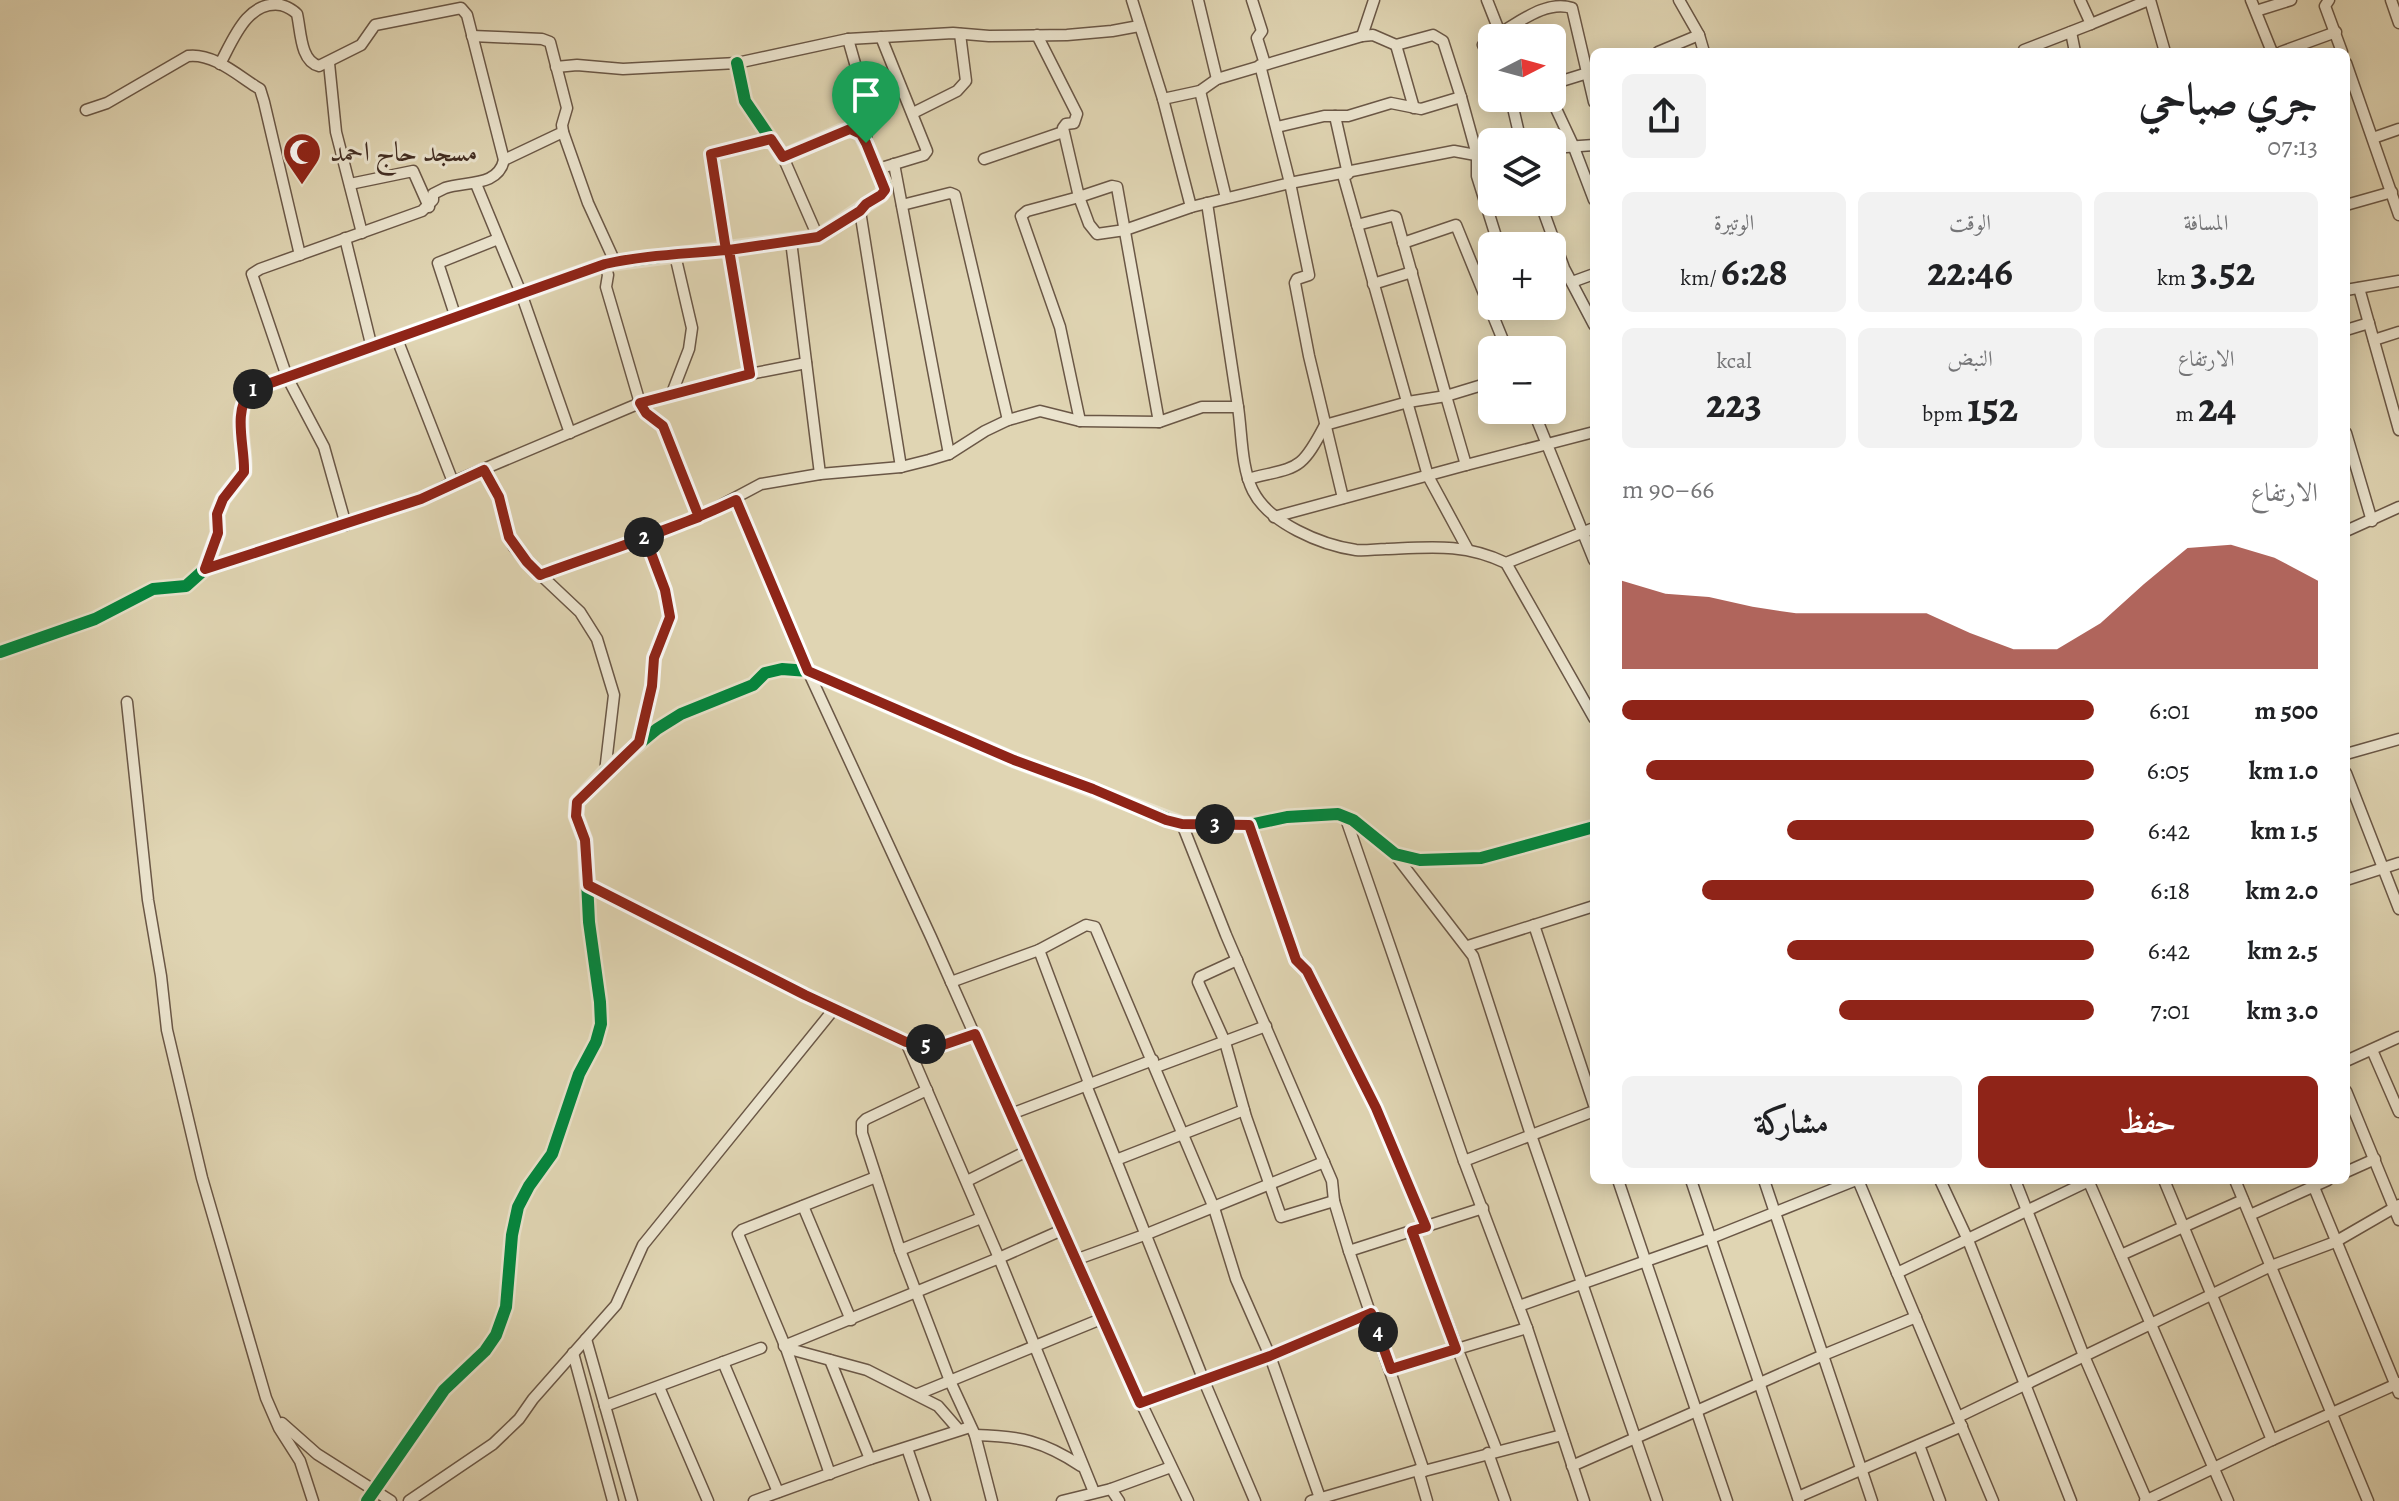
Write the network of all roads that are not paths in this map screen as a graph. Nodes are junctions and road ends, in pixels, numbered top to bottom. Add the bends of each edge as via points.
1 (1132, 0) edge
2 (1198, 0) edge
3 (1252, 0) edge
4 (1374, 0) edge
5 (1487, 0) edge
6 (1679, 0) edge
7 (2080, 0) edge
8 (2150, 0) edge
9 (2291, 0) edge
10 (2329, 0) edge
11 (2391, 0) edge
12 (1536, 4) edge
13 (2253, 6) edge
14 (2399, 23) edge
15 (1496, 24) edge
16 (1511, 24) edge
17 (2091, 24) junction
18 (1139, 26) junction
19 (2071, 32) junction
20 (2336, 32) junction
21 (960, 34) junction
22 (1037, 35) junction
23 (1699, 35) junction
24 (472, 36) junction
25 (1362, 36) junction
26 (881, 37) junction
27 (848, 39) junction
28 (1396, 45) junction
29 (1668, 48) edge
30 (1703, 48) edge
31 (2031, 48) edge
32 (2074, 48) edge
33 (2164, 48) edge
34 (2270, 48) edge
35 (2292, 48) edge
36 (2341, 48) edge
37 (329, 63) junction
38 (737, 63) junction
39 (220, 64) junction
40 (1262, 64) junction
41 (556, 67) junction
42 (1590, 72) edge
43 (1217, 79) junction
44 (1566, 80) edge
45 (2350, 89) edge
46 (1200, 91) junction
47 (1461, 97) junction
48 (1163, 99) junction
49 (1414, 108) junction
50 (86, 110) dead end
51 (1558, 112) edge
52 (913, 113) junction
53 (1335, 116) junction
54 (1277, 127) junction
55 (2399, 129) edge
56 (563, 132) junction
57 (1063, 132) junction
58 (2373, 138) junction
59 (771, 139) junction
60 (866, 143) junction
61 (1573, 145) junction
62 (1590, 145) edge
63 (1566, 146) edge
64 (1477, 155) junction
65 (783, 157) junction
66 (984, 159) dead end
67 (504, 160) junction
68 (894, 164) junction
69 (878, 169) junction
70 (1346, 174) junction
71 (1290, 183) junction
72 (350, 184) junction
73 (476, 184) junction
74 (1590, 190) edge
75 (2392, 192) junction
76 (1079, 197) junction
77 (1226, 198) junction
78 (1207, 203) junction
79 (2350, 204) edge
80 (902, 205) junction
81 (429, 207) junction
82 (1191, 207) junction
83 (860, 211) junction
84 (2399, 215) edge
85 (1357, 225) junction
86 (1125, 230) junction
87 (1495, 232) edge
88 (362, 233) junction
89 (818, 237) junction
90 (345, 238) junction
91 (498, 239) junction
92 (791, 241) junction
93 (1403, 243) junction
94 (728, 250) junction
95 (300, 255) junction
96 (675, 255) junction
97 (610, 263) junction
98 (1412, 272) junction
99 (1566, 272) edge
100 (1478, 273) edge
101 (1590, 275) edge
102 (2399, 281) edge
103 (1572, 282) junction
104 (1373, 284) junction
105 (2359, 288) junction
106 (2350, 289) edge
107 (521, 293) junction
108 (1590, 317) edge
109 (456, 318) junction
110 (2369, 323) junction
111 (2350, 329) edge
112 (2399, 332) edge
113 (397, 339) junction
114 (2374, 340) junction
115 (372, 348) junction
116 (806, 363) junction
117 (750, 374) junction
118 (287, 377) junction
119 (1478, 386) edge
120 (672, 393) junction
121 (1446, 396) junction
122 (1408, 402) junction
123 (640, 403) junction
124 (1238, 407) junction
125 (1008, 420) junction
126 (1080, 421) junction
127 (1159, 422) junction
128 (1539, 424) edge
129 (1325, 425) junction
130 (2399, 430) edge
131 (570, 433) junction
132 (1590, 433) edge
133 (1547, 443) junction
134 (2350, 447) edge
135 (949, 454) junction
136 (1466, 465) junction
137 (901, 467) junction
138 (484, 470) junction
139 (820, 474) junction
140 (1428, 476) junction
141 (1248, 479) junction
142 (453, 482) junction
143 (1343, 498) junction
144 (736, 500) junction
145 (2399, 507) edge
146 (699, 517) junction
147 (1274, 517) junction
148 (2372, 521) junction
149 (346, 525) junction
150 (1590, 529) edge
151 (2350, 529) edge
152 (1583, 531) junction
153 (645, 537) junction
154 (1467, 548) junction
155 (1590, 549) edge
156 (1506, 563) junction
157 (205, 569) junction
158 (540, 575) junction
159 (0, 652) edge
160 (808, 671) junction
161 (127, 702) dead end
162 (1590, 711) edge
163 (2399, 739) edge
164 (639, 742) junction
165 (2350, 753) edge
166 (605, 772) junction
167 (2350, 783) edge
168 (1345, 815) junction
169 (1182, 824) junction
170 (1249, 825) junction
171 (1590, 828) edge
172 (1395, 854) junction
173 (2399, 863) edge
174 (2383, 868) junction
175 (2350, 879) edge
176 (588, 885) junction
177 (1590, 907) edge
178 (2399, 909) edge
179 (1534, 925) junction
180 (1468, 946) junction
181 (1039, 950) junction
182 (1237, 960) junction
183 (951, 982) junction
184 (834, 1009) junction
185 (1266, 1026) junction
186 (975, 1034) junction
187 (2399, 1037) edge
188 (906, 1042) junction
189 (1225, 1042) junction
190 (2372, 1050) junction
191 (2350, 1059) edge
192 (1155, 1064) junction
193 (1088, 1084) junction
194 (927, 1090) junction
195 (1590, 1096) edge
196 (2350, 1100) edge
197 (1244, 1110) junction
198 (1590, 1110) edge
199 (2399, 1112) edge
200 (1011, 1114) junction
201 (1183, 1133) junction
202 (1531, 1135) junction
203 (1027, 1151) junction
204 (2375, 1159) junction
205 (1116, 1160) junction
206 (1464, 1161) junction
207 (1324, 1162) junction
208 (2350, 1170) edge
209 (876, 1177) junction
210 (967, 1181) junction
211 (1269, 1183) junction
212 (1619, 1184) edge
213 (1692, 1184) edge
214 (1765, 1184) edge
215 (1847, 1184) edge
216 (1859, 1184) edge
217 (1942, 1184) edge
218 (2017, 1184) edge
219 (2081, 1184) edge
220 (2091, 1184) edge
221 (2166, 1184) edge
222 (2237, 1184) edge
223 (2310, 1184) edge
224 (2312, 1184) edge
225 (2243, 1200) junction
226 (1334, 1201) junction
227 (803, 1206) junction
228 (2396, 1206) edge
229 (1214, 1208) junction
230 (1483, 1208) junction
231 (2028, 1210) junction
232 (1775, 1212) junction
233 (2250, 1215) junction
234 (981, 1218) junction
235 (2399, 1220) edge
236 (1426, 1227) junction
237 (2184, 1227) junction
238 (1062, 1230) junction
239 (1412, 1231) junction
240 (1147, 1234) junction
241 (1711, 1238) junction
242 (1968, 1240) junction
243 (2335, 1242) junction
244 (900, 1250) junction
245 (1349, 1251) junction
246 (2121, 1255) junction
247 (999, 1258) junction
248 (1075, 1260) junction
249 (1644, 1261) junction
250 (2271, 1266) junction
251 (1897, 1273) junction
252 (1581, 1284) junction
253 (916, 1291) junction
254 (2212, 1295) junction
255 (1519, 1306) junction
256 (1371, 1313) junction
257 (1916, 1317) junction
258 (1101, 1319) junction
259 (851, 1320) junction
260 (2149, 1324) junction
261 (1527, 1328) junction
262 (586, 1339) junction
263 (785, 1347) junction
264 (1035, 1347) junction
265 (761, 1348) dead end
266 (1456, 1349) junction
267 (573, 1353) junction
268 (1270, 1356) junction
269 (1821, 1356) junction
270 (2084, 1356) junction
271 (830, 1360) junction
272 (723, 1362) junction
273 (1391, 1369) junction
274 (950, 1381) junction
275 (1204, 1381) junction
276 (1758, 1384) junction
277 (2024, 1385) junction
278 (659, 1387) junction
279 (2398, 1387) edge
280 (918, 1394) junction
281 (1140, 1403) junction
282 (605, 1406) junction
283 (1696, 1411) junction
284 (272, 1413) junction
285 (2332, 1413) junction
286 (1960, 1422) junction
287 (958, 1429) junction
288 (973, 1431) junction
289 (1562, 1435) junction
290 (1636, 1438) junction
291 (2272, 1440) junction
292 (1919, 1445) junction
293 (907, 1448) junction
294 (1492, 1452) junction
295 (870, 1459) junction
296 (1572, 1466) junction
297 (1083, 1467) junction
298 (1171, 1467) junction
299 (2212, 1468) junction
300 (1861, 1470) junction
301 (1421, 1471) junction
302 (830, 1474) junction
303 (1111, 1489) junction
304 (375, 1490) junction
305 (778, 1492) junction
306 (1094, 1492) junction
307 (1799, 1499) edge
308 (1316, 1500) edge
309 (313, 1501) edge
310 (367, 1501) edge
311 (391, 1501) edge
312 (409, 1501) edge
313 (613, 1501) edge
314 (632, 1501) edge
315 (708, 1501) edge
316 (754, 1501) edge
317 (925, 1501) edge
318 (992, 1501) edge
319 (1064, 1501) edge
320 (1119, 1501) edge
321 (1188, 1501) edge
322 (1255, 1501) edge
323 (1427, 1501) edge
324 (1505, 1501) edge
325 (1584, 1501) edge
326 (1657, 1501) edge
327 (1727, 1501) edge
328 (1872, 1501) edge
329 (1940, 1501) edge
330 (1993, 1501) edge
331 (2071, 1501) edge
332 (2146, 1501) edge
333 (2228, 1501) edge
334 (2368, 1501) edge

1 - 18 street
2 - 43 street
3 - 40 street via 1262,31 1257,38
4 - 25 street
5 - 15 street
6 - 23 street
7 - 17 street
8 - 17 street
8 - 33 street
9 - 13 street
10 - 20 street via 2325,6
11 - 14 street
12 - 16 street
12 - 42 street via 1557,2 1572,8
13 - 34 street
17 - 19 street
18 - 22 street
18 - 48 street
19 - 31 street
19 - 32 street
20 - 35 street
20 - 36 street
21 - 22 street
21 - 26 street
21 - 52 street via 966,81
22 - 57 street via 1077,114
23 - 29 street
23 - 30 street
24 - 37 street via 465,11 458,8 375,25 361,45
24 - 41 street via 546,40
24 - 67 street
25 - 28 street
25 - 40 street
26 - 27 street
26 - 52 street
27 - 38 street
27 - 60 street via 867,103
28 - 47 street via 1439,37
28 - 49 street
37 - 39 street via 309,62 297,14 268,2 253,7
37 - 72 street via 336,132
38 - 41 street
38 - 59 street via 745,101
39 - 50 street via 188,56
39 - 95 street via 260,89
40 - 43 street
40 - 54 street
41 - 56 street via 567,112
42 - 44 street
43 - 46 street
45 - 58 street
46 - 48 street
46 - 77 street
47 - 49 street
47 - 64 street
48 - 82 street
49 - 53 street via 1391,103
51 - 61 street
52 - 68 street via 927,151
53 - 54 street
53 - 70 street
54 - 71 street
55 - 58 street
56 - 67 street
56 - 97 street
57 - 66 street
57 - 76 street
58 - 75 street
59 - 65 street
59 - 94 street via 711,154
60 - 65 street via 850,129
60 - 69 street
61 - 62 street
61 - 63 street
61 - 74 street
64 - 70 street via 1454,151
64 - 87 street via 1477,176
65 - 89 street
67 - 73 street via 498,173
68 - 69 street
68 - 80 street
69 - 83 street via 885,190
70 - 71 street
70 - 85 street
71 - 77 street
71 - 129 street via 1309,275 1295,283
72 - 81 street via 413,171
72 - 88 street
73 - 81 street via 444,188 433,194
73 - 91 street
75 - 79 street
75 - 84 street
76 - 86 street via 1097,234
76 - 86 street via 1115,185
76 - 126 street via 1021,216 1060,327
77 - 78 street
78 - 82 street
78 - 124 street
80 - 125 street via 955,195
80 - 135 street
81 - 88 street
82 - 86 street
83 - 89 street
83 - 137 street
85 - 93 street via 1392,216
85 - 104 street
86 - 127 street
88 - 90 street
89 - 92 street
90 - 95 street
90 - 115 street
91 - 107 street
91 - 109 street via 438,263
92 - 94 street
92 - 116 street
93 - 98 street
93 - 100 street via 1456,225
94 - 96 street
94 - 117 street
95 - 118 street via 252,274
96 - 97 street
96 - 120 street via 692,328
97 - 107 street
97 - 123 street via 606,287
98 - 104 street
98 - 121 street
99 - 103 street
101 - 103 street
102 - 105 street
103 - 108 street
104 - 122 street
105 - 106 street
105 - 110 street
107 - 109 street
107 - 131 street
109 - 113 street
110 - 111 street
110 - 114 street
112 - 114 street
113 - 115 street
113 - 142 street
114 - 130 street
115 - 118 street
116 - 117 street
116 - 139 street
117 - 120 street
118 - 149 street via 324,447
118 - 157 street via 247,395 241,424 244,472 223,499
119 - 121 street
120 - 123 street
121 - 122 street
121 - 136 street
122 - 129 street
122 - 140 street
123 - 131 street
123 - 146 street via 663,426
124 - 127 street via 1202,407
124 - 141 street
125 - 126 street via 1040,411
125 - 135 street
126 - 127 street
128 - 133 street
129 - 141 street via 1302,463
129 - 143 street
131 - 138 street
132 - 133 street
133 - 136 street
133 - 152 street
134 - 148 street
135 - 137 street
136 - 140 street
137 - 139 street
138 - 142 street
138 - 158 street via 499,497 509,537
139 - 144 street via 761,484
140 - 143 street
140 - 154 street
141 - 147 street
142 - 149 street
143 - 147 street
144 - 146 street
144 - 160 street
145 - 148 street
146 - 153 street
147 - 154 street via 1304,534 1356,550
148 - 151 street
149 - 157 street
150 - 152 street
152 - 155 street
152 - 156 street
153 - 158 street
153 - 164 street via 670,617 654,658
154 - 156 street
156 - 162 street
157 - 159 street via 186,586 153,589 95,619
158 - 166 street via 586,620 604,660 614,695
160 - 164 street via 765,673 753,685 681,714
160 - 169 street via 1014,760
160 - 183 street
161 - 284 street via 167,1030 202,1178
163 - 165 street
164 - 166 street
166 - 176 street via 582,795 576,810 585,840
167 - 174 street
168 - 170 street via 1287,817
168 - 172 street
168 - 206 street
169 - 170 street
169 - 182 street
170 - 236 street via 1296,960 1307,971 1376,1108
171 - 172 street via 1481,858 1420,860
172 - 180 street
173 - 174 street
174 - 175 street
174 - 178 street
176 - 184 street
176 - 304 street via 601,1024 552,1154 518,1207 504,1316 491,1343 444,1390
177 - 179 street
179 - 180 street
179 - 195 street
180 - 202 street
181 - 183 street
181 - 192 street via 1093,925
181 - 193 street
182 - 185 street
182 - 189 street via 1198,979
183 - 186 street
184 - 188 street
184 - 262 street via 643,1245 616,1305
185 - 189 street
185 - 207 street
186 - 188 street via 943,1045
186 - 200 street
187 - 190 street
188 - 194 street
189 - 192 street
189 - 197 street
190 - 191 street
190 - 199 street
192 - 193 street
192 - 201 street
193 - 200 street
193 - 205 street
194 - 209 street via 862,1123
194 - 210 street
196 - 204 street
197 - 201 street
197 - 211 street
198 - 202 street
200 - 203 street
201 - 205 street
201 - 229 street
202 - 206 street
202 - 252 street
203 - 210 street
203 - 238 street
204 - 208 street
204 - 228 street
205 - 240 street
206 - 230 street
207 - 211 street
207 - 226 street
209 - 227 street
209 - 244 street
210 - 234 street
211 - 226 street via 1281,1218
211 - 229 street
212 - 249 street
213 - 241 street
214 - 232 street
215 - 232 street
216 - 251 street
217 - 242 street
218 - 231 street
219 - 231 street
220 - 246 street
221 - 237 street
222 - 225 street
223 - 233 street
224 - 243 street
225 - 233 street
225 - 237 street
226 - 245 street
227 - 259 street
227 - 263 street via 738,1234
228 - 235 street
228 - 243 street
229 - 240 street
229 - 268 street via 1236,1279
230 - 236 street
230 - 255 street
231 - 242 street
231 - 270 street
232 - 241 street
232 - 269 street
233 - 250 street
234 - 244 street
234 - 247 street
236 - 239 street
237 - 246 street
237 - 254 street
238 - 247 street
238 - 248 street
239 - 245 street
239 - 266 street
240 - 248 street
240 - 275 street
241 - 249 street
241 - 276 street
242 - 251 street
242 - 277 street
243 - 250 street
243 - 279 street
244 - 253 street
245 - 256 street
246 - 260 street
247 - 253 street
247 - 264 street
248 - 258 street
249 - 252 street
249 - 283 street
250 - 254 street
250 - 285 street
251 - 257 street
252 - 255 street
252 - 290 street
253 - 259 street
253 - 274 street
254 - 260 street
254 - 291 street
255 - 261 street
256 - 268 street
256 - 273 street
257 - 269 street
257 - 286 street
258 - 264 street
258 - 281 street
259 - 263 street
260 - 270 street
260 - 299 street
261 - 266 street
261 - 289 street
262 - 267 street
262 - 282 street
263 - 271 street
263 - 302 street
264 - 274 street
264 - 297 street
265 - 272 street
266 - 273 street
266 - 294 street
267 - 312 street via 502,1436
267 - 313 street
268 - 275 street
268 - 308 street
269 - 276 street
269 - 300 street
270 - 277 street
270 - 332 street
271 - 280 street via 867,1370
271 - 295 street
272 - 278 street
272 - 305 street
273 - 301 street
274 - 280 street
274 - 288 street
275 - 281 street
275 - 322 street
276 - 283 street
276 - 307 street
277 - 286 street
277 - 331 street
278 - 282 street
278 - 315 street
279 - 285 street
280 - 287 street via 938,1406
281 - 298 street
282 - 314 street
283 - 290 street
283 - 327 street
284 - 304 street via 307,1446
284 - 309 street via 300,1461
285 - 291 street
285 - 334 street
286 - 292 street
286 - 330 street
287 - 288 street
287 - 293 street
288 - 297 street via 1026,1438
288 - 318 street
289 - 294 street
289 - 296 street
290 - 296 street
290 - 326 street
291 - 299 street
292 - 300 street
292 - 329 street
293 - 295 street
293 - 317 street
294 - 301 street
294 - 324 street
295 - 302 street
296 - 325 street
297 - 306 street
298 - 303 street
298 - 321 street
299 - 332 street
299 - 333 street
300 - 307 street
300 - 328 street
301 - 308 street
301 - 323 street
302 - 305 street
303 - 306 street
303 - 320 street
304 - 310 street
304 - 311 street
305 - 316 street
306 - 319 street

